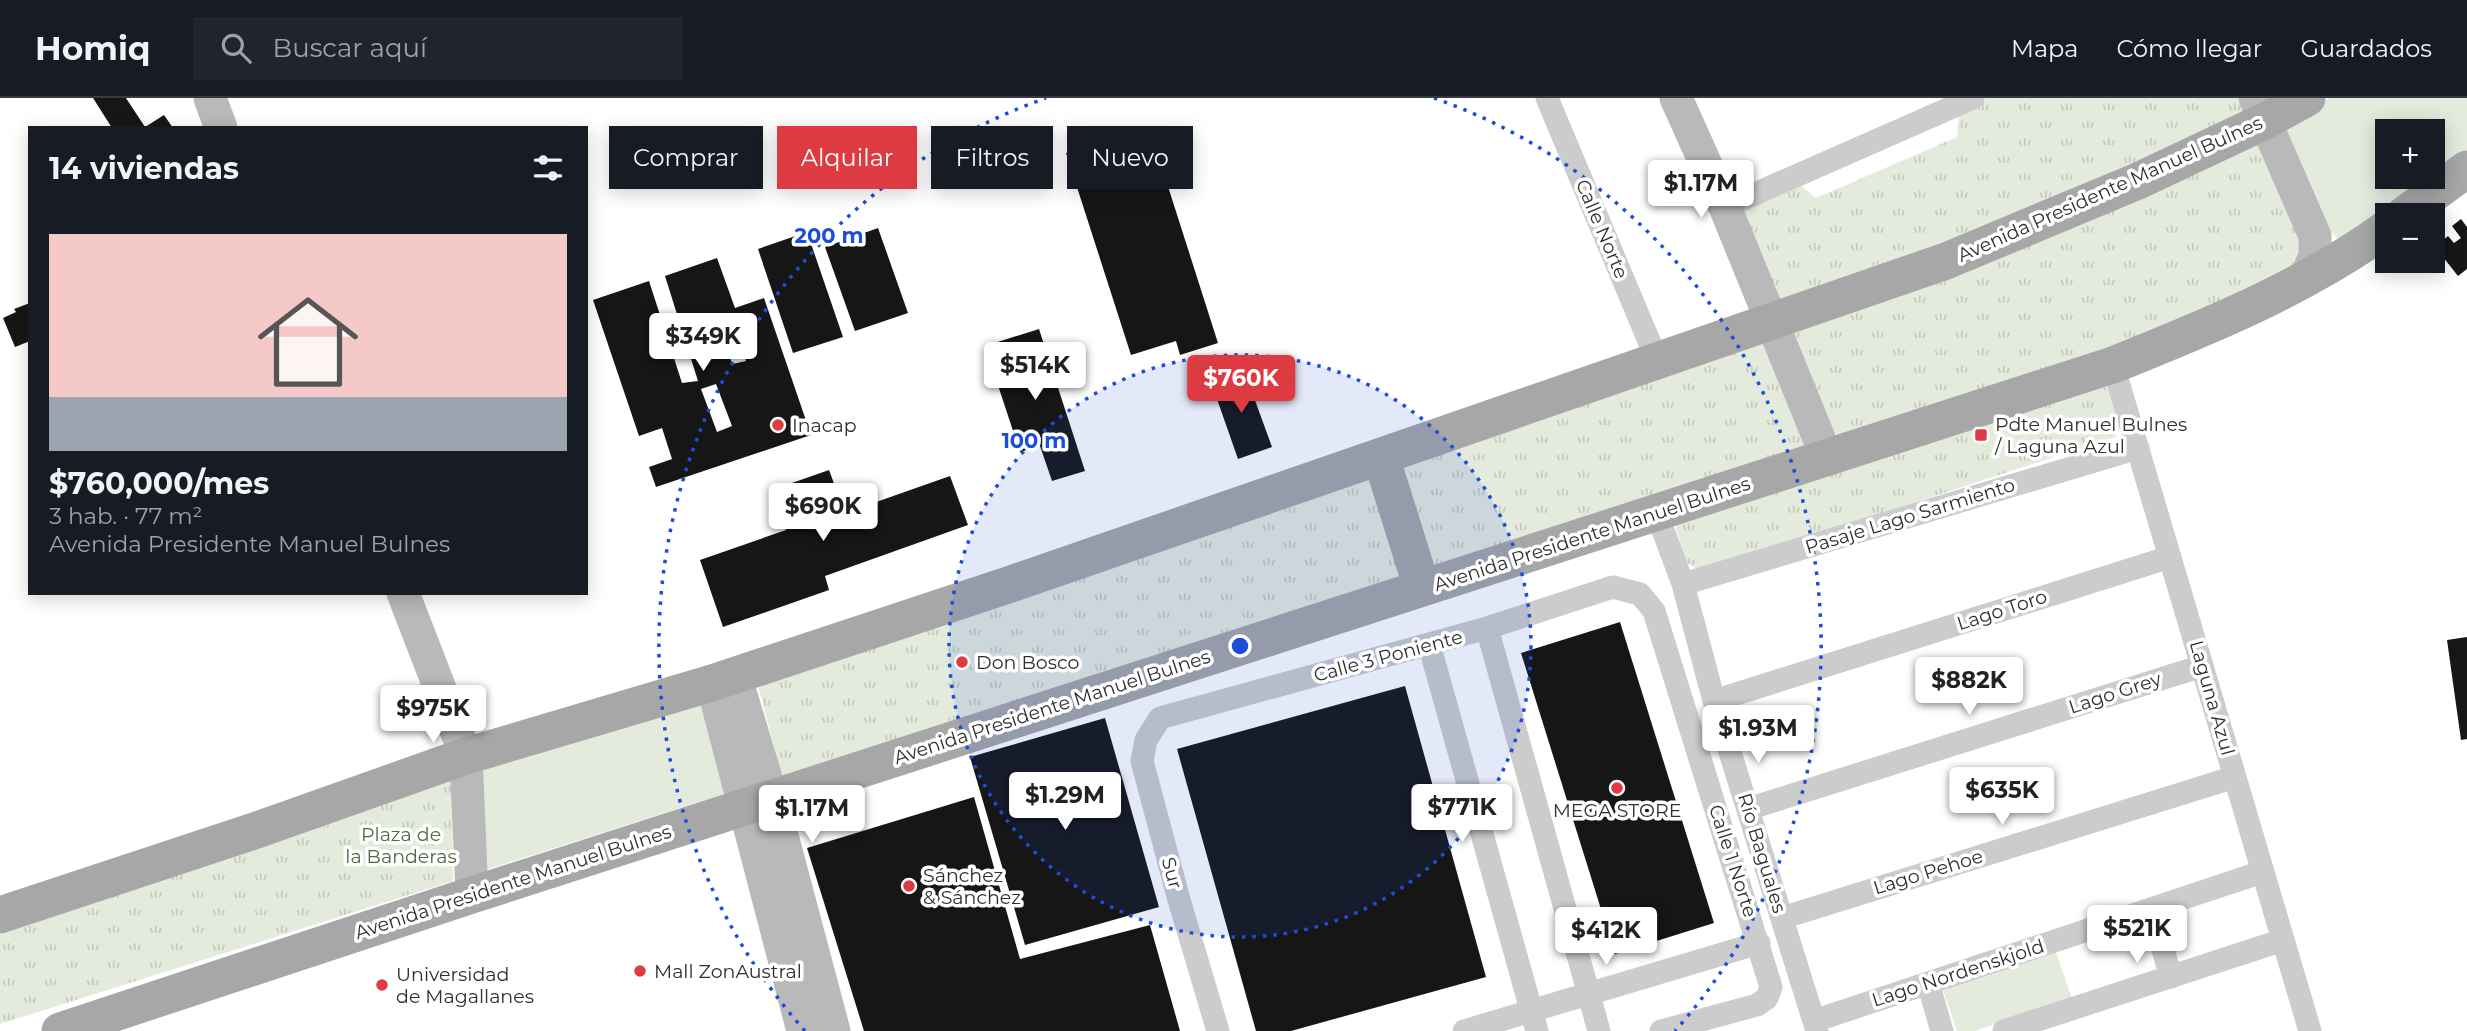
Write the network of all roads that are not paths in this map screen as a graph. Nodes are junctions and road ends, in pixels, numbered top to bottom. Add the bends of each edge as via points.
1 (210, 98) edge
2 (1547, 98) edge
3 (1676, 98) edge
4 (1973, 98) edge
5 (2306, 98) edge
6 (2260, 109) edge
7 (220, 126) edge
8 (2467, 169) edge
9 (2420, 203) edge
10 (1725, 207) junction
11 (2375, 236) edge
12 (2305, 279) junction
13 (1771, 323) junction
14 (1657, 360) junction
15 (2113, 365) junction
16 (2138, 448) junction
17 (1381, 457) junction
18 (1827, 458) junction
19 (1657, 514) junction
20 (2170, 556) junction
21 (1683, 584) junction
22 (1614, 587) joint
23 (1422, 588) junction
24 (404, 595) edge
25 (1487, 628) junction
26 (1429, 644) junction
27 (2202, 666) junction
28 (723, 679) junction
29 (1714, 701) junction
30 (1160, 718) joint
31 (466, 756) junction
32 (2235, 777) junction
33 (757, 803) junction
34 (1748, 809) junction
35 (2262, 872) junction
36 (472, 895) junction
37 (2151, 909) junction
38 (0, 915) edge
39 (1782, 918) junction
40 (2283, 940) junction
41 (1759, 943) junction
42 (2171, 977) junction
43 (1928, 983) junction
44 (1589, 995) junction
45 (1534, 1021) edge
46 (1815, 1026) edge
47 (60, 1031) edge
48 (803, 1031) edge
49 (834, 1031) edge
50 (1219, 1031) edge
51 (1464, 1031) edge
52 (1600, 1031) edge
53 (1661, 1031) edge
54 (1942, 1031) edge
55 (2004, 1031) edge
56 (2310, 1031) edge

1 - 7 street
2 - 14 street, Calle Norte
3 - 10 street
4 - 10 street
5 - 6 main road, Avenida Presidente Manuel Bulnes
6 - 12 street via 2315,236 2315,256
6 - 13 main road, Avenida Presidente Manuel Bulnes via 2138,181 1986,246
8 - 9 main road
10 - 13 street
11 - 12 main road, Avenida Presidente Manuel Bulnes
12 - 15 main road, Avenida Presidente Manuel Bulnes
13 - 14 main road, Avenida Presidente Manuel Bulnes
13 - 18 street
14 - 17 main road, Avenida Presidente Manuel Bulnes
15 - 16 street, Laguna Azul
15 - 18 main road, Avenida Presidente Manuel Bulnes
16 - 20 street, Laguna Azul
16 - 21 street, Pasaje Lago Sarmiento
17 - 23 main road
17 - 28 main road, Avenida Presidente Manuel Bulnes
18 - 19 main road, Avenida Presidente Manuel Bulnes
19 - 21 street, Río Baguales
19 - 23 main road, Avenida Presidente Manuel Bulnes
20 - 27 street, Laguna Azul
20 - 29 street, Lago Toro
21 - 29 street, Río Baguales
22 - 25 street, Calle 3 Poniente
22 - 41 street, Calle 1 Norte via 1640,594 1654,611
23 - 33 main road, Avenida Presidente Manuel Bulnes
24 - 31 street
25 - 26 street, Calle 3 Poniente
25 - 44 street
26 - 30 street, Calle 3 Poniente
26 - 45 street
27 - 32 street, Laguna Azul
27 - 34 street, Lago Grey
28 - 31 main road, Avenida Presidente Manuel Bulnes
28 - 33 street via 730,747
29 - 34 street, Río Baguales
30 - 50 street, Sur via 1146,740 1142,761
31 - 36 street
31 - 38 main road, Avenida Presidente Manuel Bulnes
32 - 35 street, Laguna Azul
32 - 39 street, Lago Pehoe
33 - 36 main road, Avenida Presidente Manuel Bulnes
33 - 48 street
33 - 49 street
34 - 39 street, Río Baguales
35 - 37 street, Lago Nordenskjold
35 - 40 street, Laguna Azul
36 - 47 main road, Avenida Presidente Manuel Bulnes
37 - 42 street
37 - 43 street, Lago Nordenskjold
39 - 46 street, Río Baguales
40 - 42 street
40 - 56 street, Laguna Azul
41 - 44 street
41 - 53 street, Calle 1 Norte via 1771,987 1767,998 1757,1005
42 - 55 street
43 - 46 street, Lago Nordenskjold
43 - 54 street
44 - 45 street
44 - 52 street
45 - 51 street

